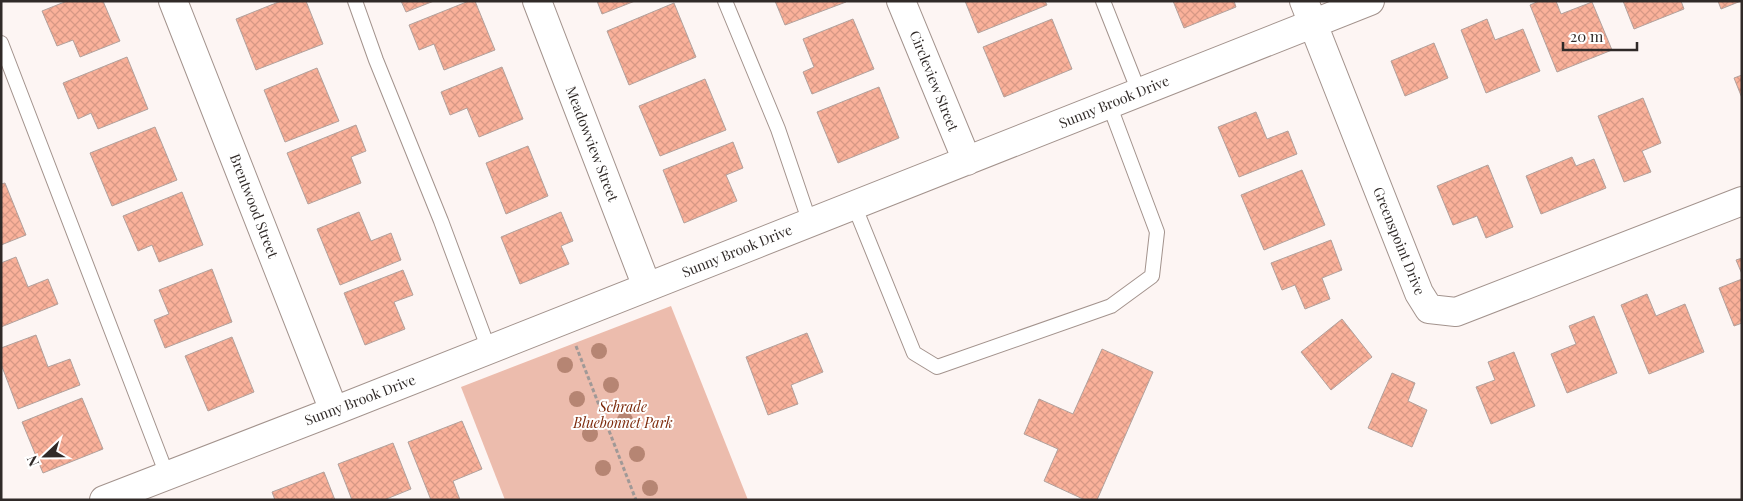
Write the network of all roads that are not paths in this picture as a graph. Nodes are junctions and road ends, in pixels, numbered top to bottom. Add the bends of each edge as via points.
1 (174, 1) edge
2 (355, 1) edge
3 (538, 1) edge
4 (725, 1) edge
5 (901, 1) edge
6 (1103, 1) edge
7 (1370, 1) edge
8 (1308, 12) edge
9 (1, 43) edge
10 (1139, 92) junction
11 (1109, 104) junction
12 (966, 161) junction
13 (1742, 201) edge
14 (854, 205) junction
15 (810, 223) junction
16 (647, 287) junction
17 (489, 350) junction
18 (334, 411) junction
19 (167, 475) junction
20 (104, 500) edge

1 - 18 street, Brentwood Street
2 - 17 lane
3 - 16 street, Meadowview Street
4 - 15 lane via 778,129
5 - 12 street, Circleview Street
6 - 10 lane
7 - 8 street, Sunny Brook Drive
8 - 10 street, Sunny Brook Drive
8 - 13 street, Greenspoint Drive via 1419,293 1429,309 1456,312
9 - 19 lane
10 - 11 street, Sunny Brook Drive
11 - 12 street, Sunny Brook Drive
11 - 14 lane via 1157,232 1152,276 1111,306 937,367 914,353
12 - 14 street, Sunny Brook Drive
14 - 15 street, Sunny Brook Drive
15 - 16 street, Sunny Brook Drive
16 - 17 street, Sunny Brook Drive
17 - 18 street, Sunny Brook Drive
18 - 19 street, Sunny Brook Drive
19 - 20 street, Sunny Brook Drive

